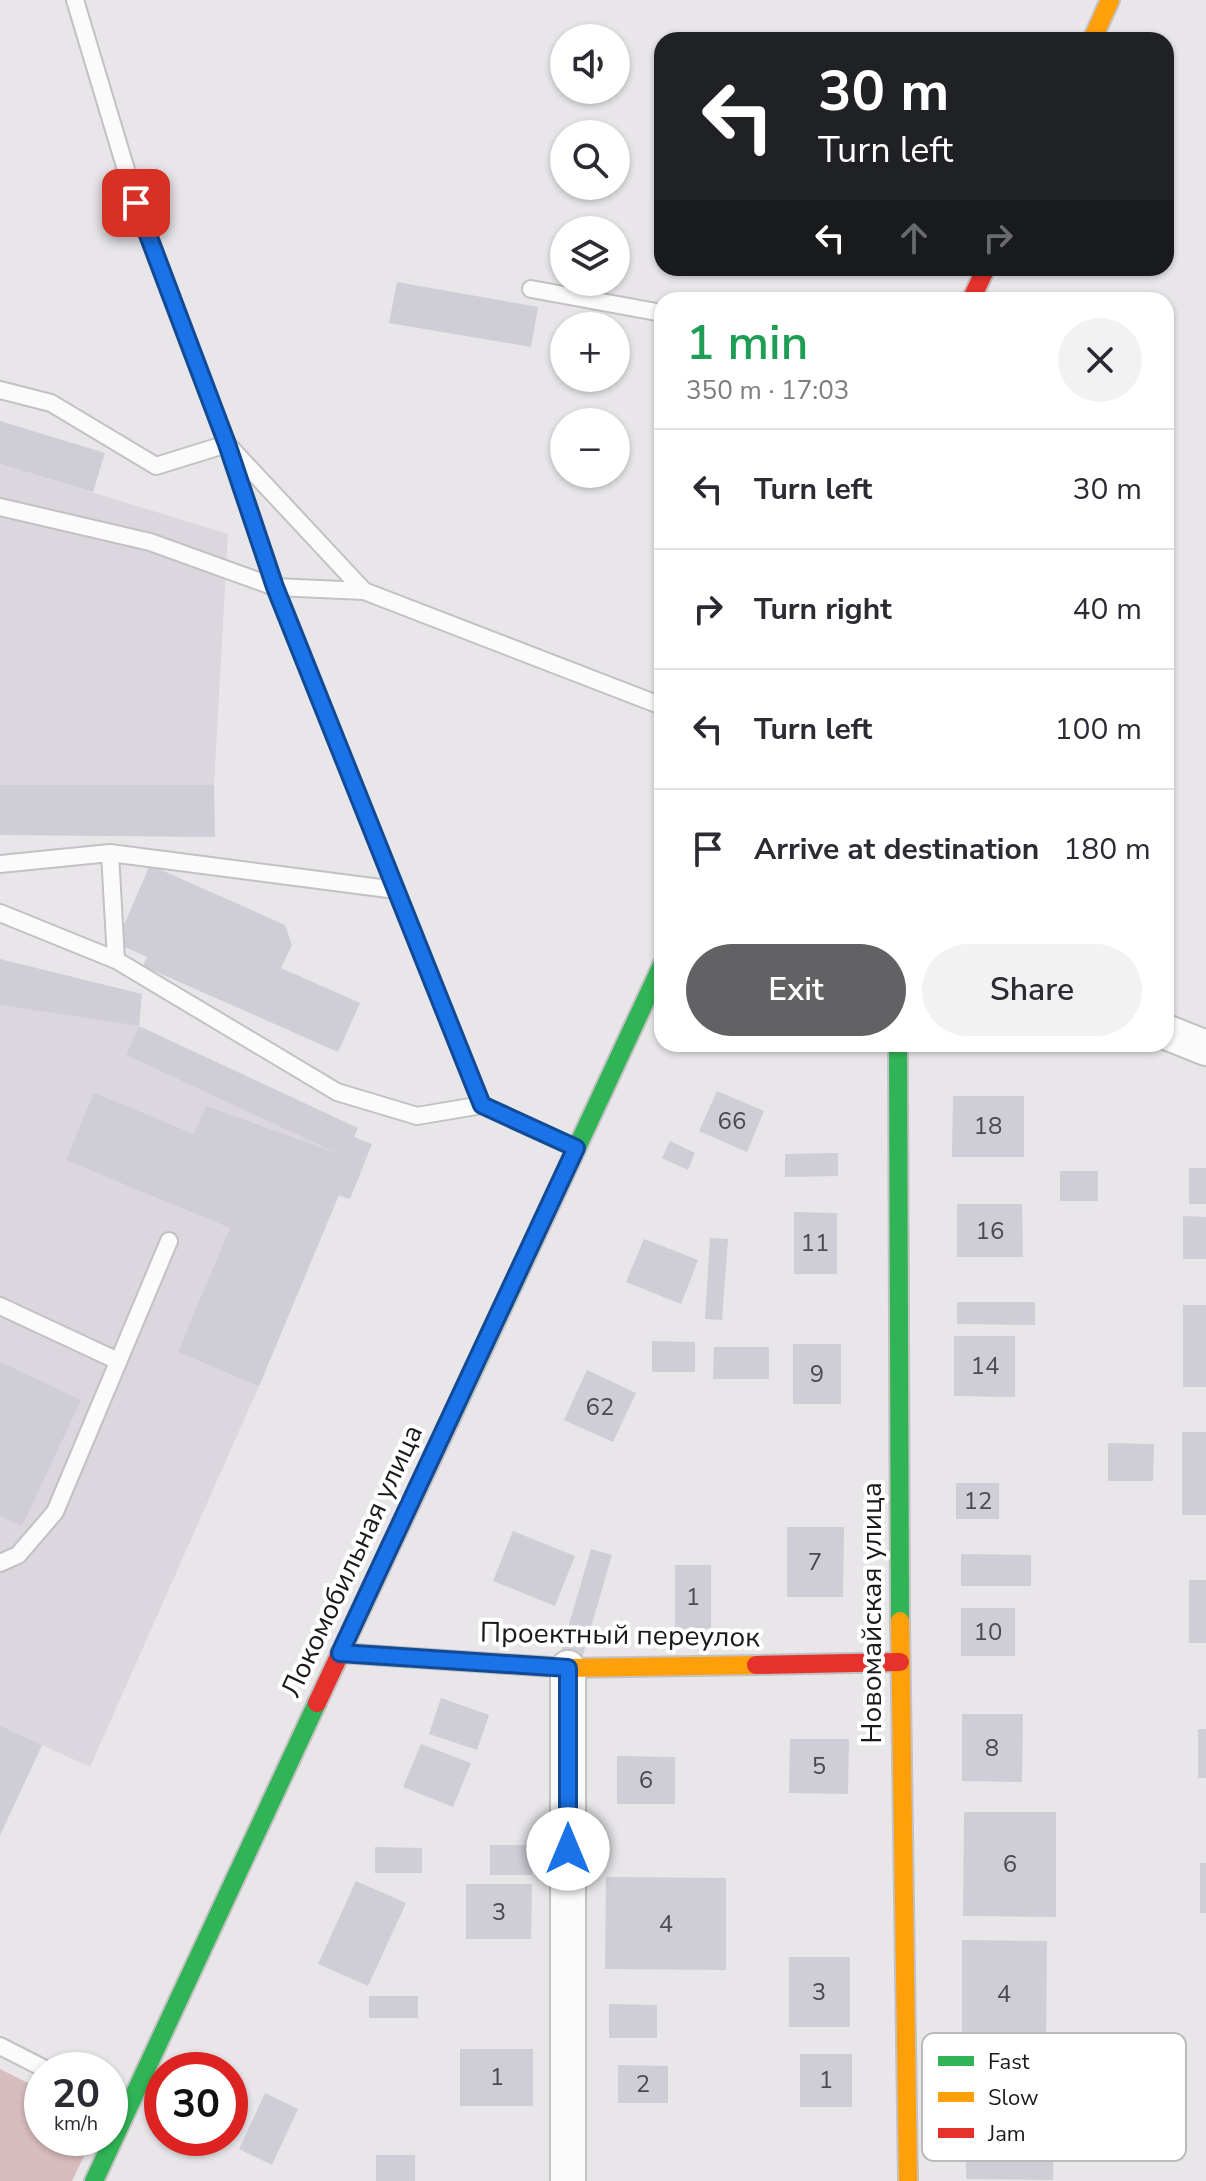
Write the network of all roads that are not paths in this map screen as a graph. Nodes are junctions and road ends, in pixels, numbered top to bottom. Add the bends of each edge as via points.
1 (75, 0) edge
2 (1110, 0) edge
3 (1096, 32) edge
4 (531, 289) dead end
5 (654, 312) edge
6 (0, 390) edge
7 (227, 444) junction
8 (0, 507) edge
9 (275, 587) junction
10 (364, 591) junction
11 (654, 703) edge
12 (110, 853) junction
13 (0, 864) edge
14 (396, 890) junction
15 (0, 913) edge
16 (116, 960) junction
17 (654, 982) edge
18 (1174, 1035) edge
19 (1206, 1048) edge
20 (898, 1052) edge
21 (482, 1105) junction
22 (576, 1148) junction
23 (169, 1241) dead end
24 (0, 1306) edge
25 (118, 1361) junction
26 (0, 1563) edge
27 (340, 1653) junction
28 (900, 1662) junction
29 (568, 1668) junction
30 (0, 2046) edge
31 (24, 2058) edge
32 (128, 2086) edge
33 (102, 2156) edge
34 (94, 2181) edge
35 (568, 2181) edge
36 (908, 2181) edge

1 - 7 lane via 136,203
2 - 3 street
4 - 5 lane
6 - 7 lane via 51,403 156,466
7 - 9 lane
7 - 10 lane
8 - 9 lane via 150,542
9 - 10 lane
9 - 14 lane
10 - 11 lane
12 - 13 lane
12 - 14 lane
12 - 16 lane
14 - 21 lane
15 - 16 lane
16 - 21 lane via 337,1092 417,1116
17 - 22 street, Локомобильная улица
18 - 19 street
20 - 28 street, Новомайская улица
21 - 22 lane
22 - 27 street, Локомобильная улица
23 - 25 lane
24 - 25 lane
25 - 26 lane via 55,1512 18,1555
27 - 29 street, Проектный переулок
27 - 32 street, Локомобильная улица
28 - 29 street, Проектный переулок
28 - 36 street, Новомайская улица
29 - 35 street
30 - 31 lane
33 - 34 street, Локомобильная улица

